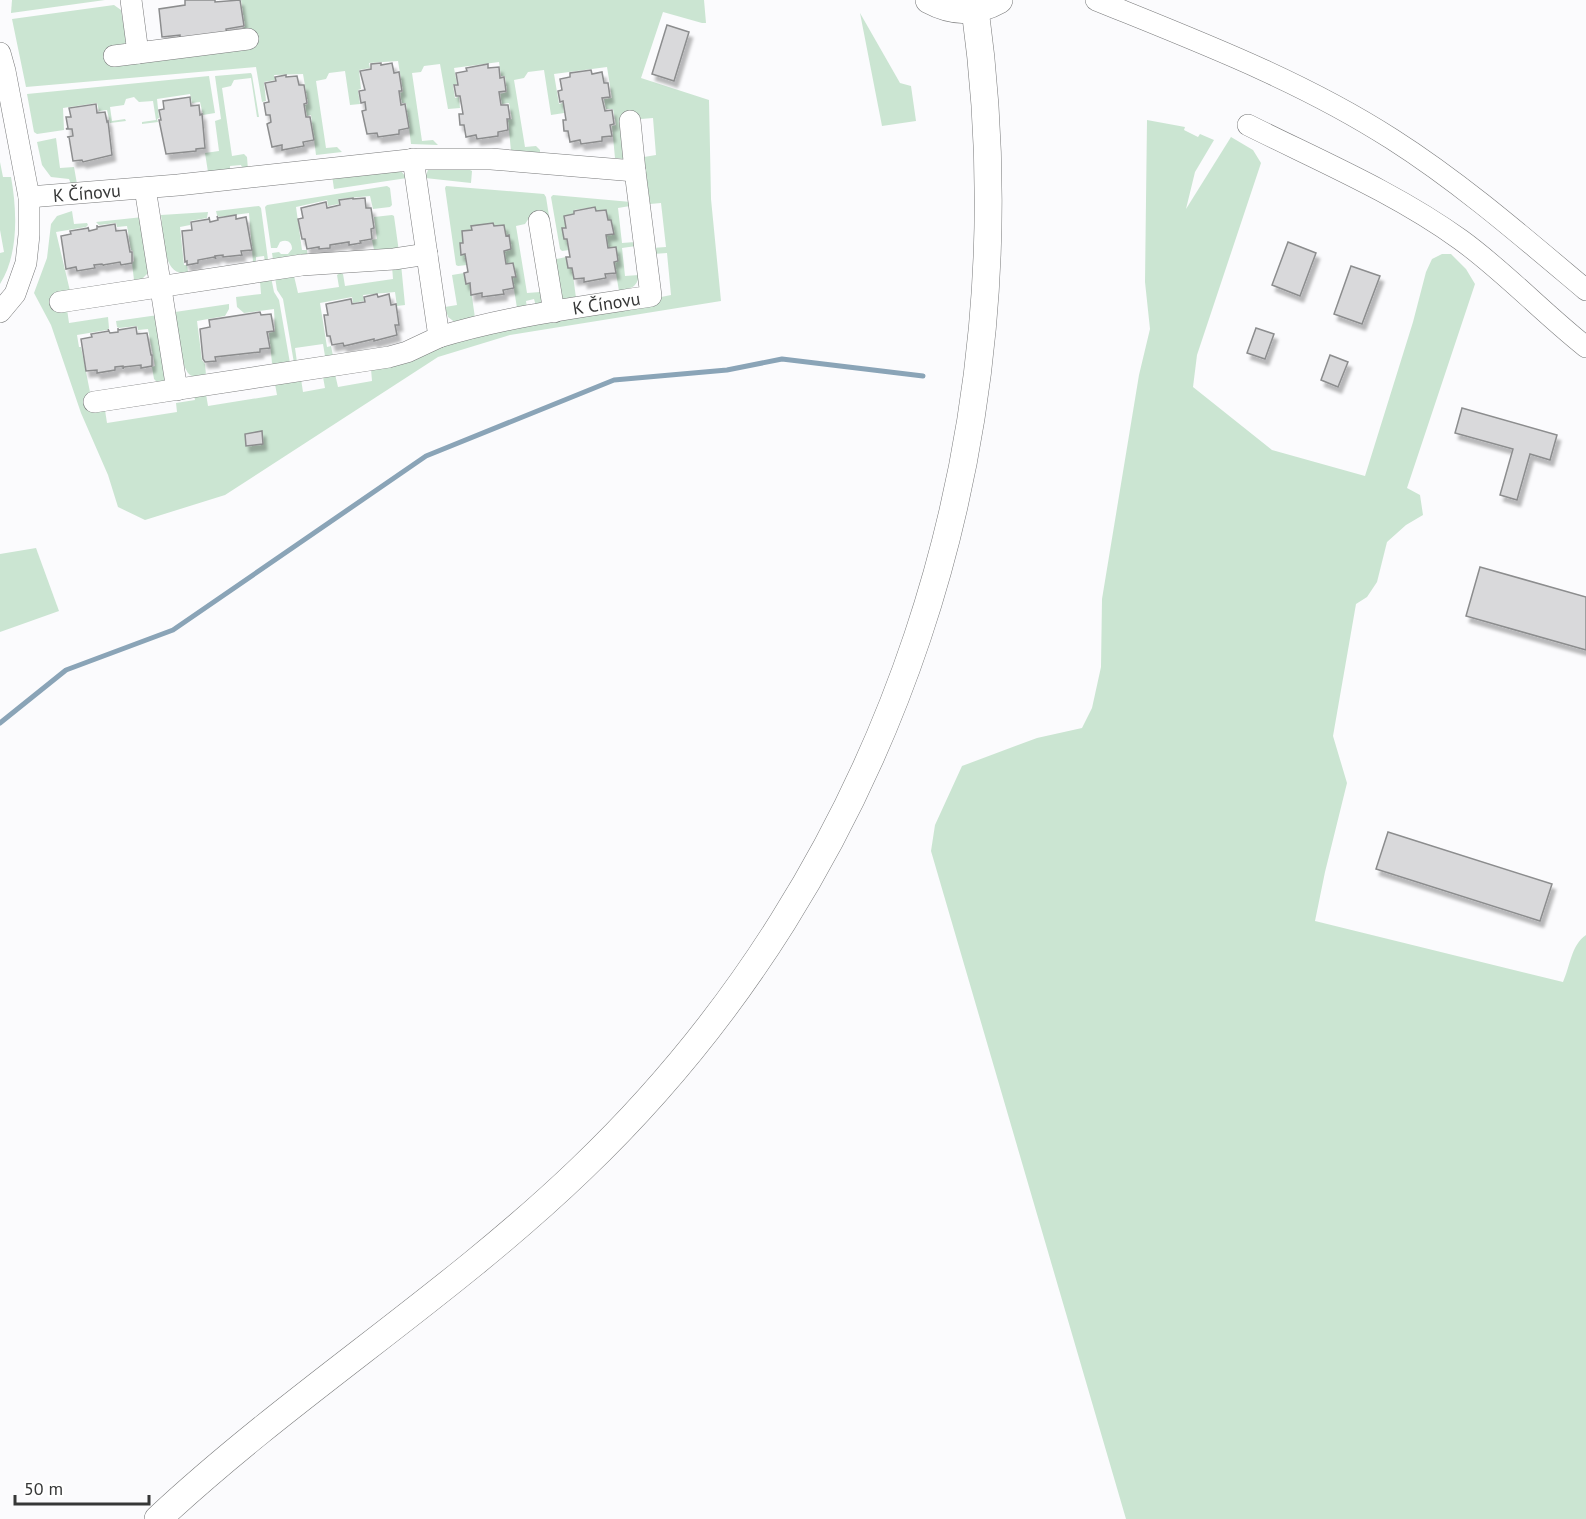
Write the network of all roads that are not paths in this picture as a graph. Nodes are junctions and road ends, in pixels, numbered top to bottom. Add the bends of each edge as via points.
1 (131, 0) edge
2 (930, 0) edge
3 (1096, 0) edge
4 (987, 5) edge
5 (248, 39) dead end
6 (0, 53) edge
7 (138, 53) junction
8 (114, 56) dead end
9 (630, 121) dead end
10 (1248, 125) dead end
11 (413, 159) junction
12 (635, 171) junction
13 (145, 188) junction
14 (29, 197) junction
15 (539, 221) dead end
16 (427, 254) junction
17 (161, 286) junction
18 (1586, 290) edge
19 (60, 302) dead end
20 (0, 312) edge
21 (554, 312) junction
22 (439, 337) junction
23 (1586, 347) edge
24 (177, 390) junction
25 (94, 402) dead end
26 (158, 1519) edge

1 - 7 street
2 - 4 main road via 954,9
3 - 18 street via 1280,77 1364,122 1464,189
4 - 26 main road via 989,231 983,333 968,442 947,540 910,659 869,760 829,842 784,920 724,1006 663,1082 592,1159 495,1246 255,1434
5 - 7 street
6 - 14 street, K Čínovu
7 - 8 street
9 - 12 street, K Čínovu
10 - 23 street via 1422,214 1461,240
11 - 12 street, K Čínovu via 491,159
11 - 13 street, K Čínovu
11 - 16 street
12 - 21 street, K Čínovu via 651,296
13 - 14 street, K Čínovu
13 - 17 street, K Čínovu
14 - 20 street, K Čínovu via 26,263 15,294
15 - 21 street
16 - 17 street via 302,265
16 - 22 street
17 - 19 street
17 - 24 street, K Čínovu
21 - 22 street, K Čínovu
22 - 24 street, K Čínovu via 389,357
24 - 25 street, K Čínovu

